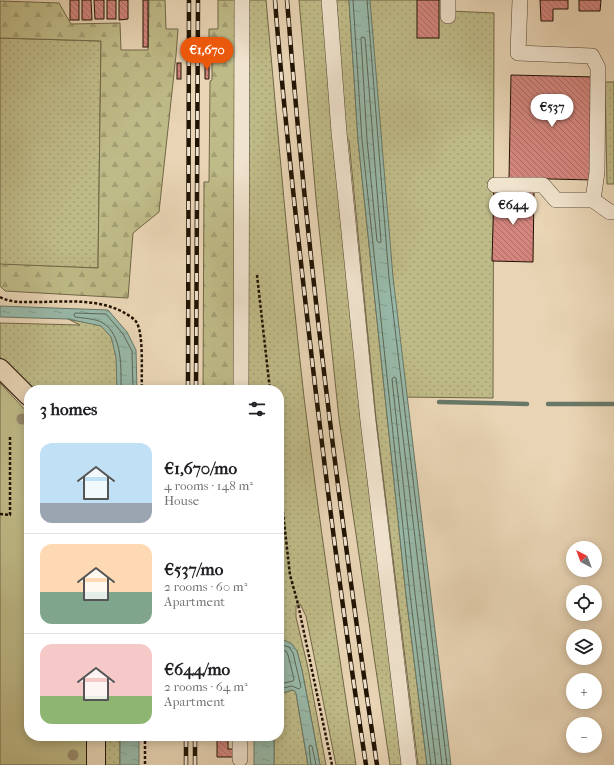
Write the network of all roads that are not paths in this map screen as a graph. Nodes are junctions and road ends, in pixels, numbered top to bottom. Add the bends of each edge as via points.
1 (242, 0) edge
2 (328, 0) edge
3 (448, 0) edge
4 (520, 0) edge
5 (448, 16) dead end
6 (495, 185) dead end
7 (593, 200) junction
8 (614, 212) edge
9 (0, 368) edge
10 (241, 385) edge
11 (24, 392) edge
12 (96, 741) edge
13 (240, 741) edge
14 (240, 759) dead end
15 (96, 765) edge
16 (409, 765) edge

1 - 10 lane
2 - 16 lane via 368,421
3 - 5 lane
4 - 7 lane via 518,53 592,56 598,68 597,172
6 - 7 lane via 544,185 556,200
7 - 8 lane
9 - 11 main road
12 - 15 main road
13 - 14 lane

